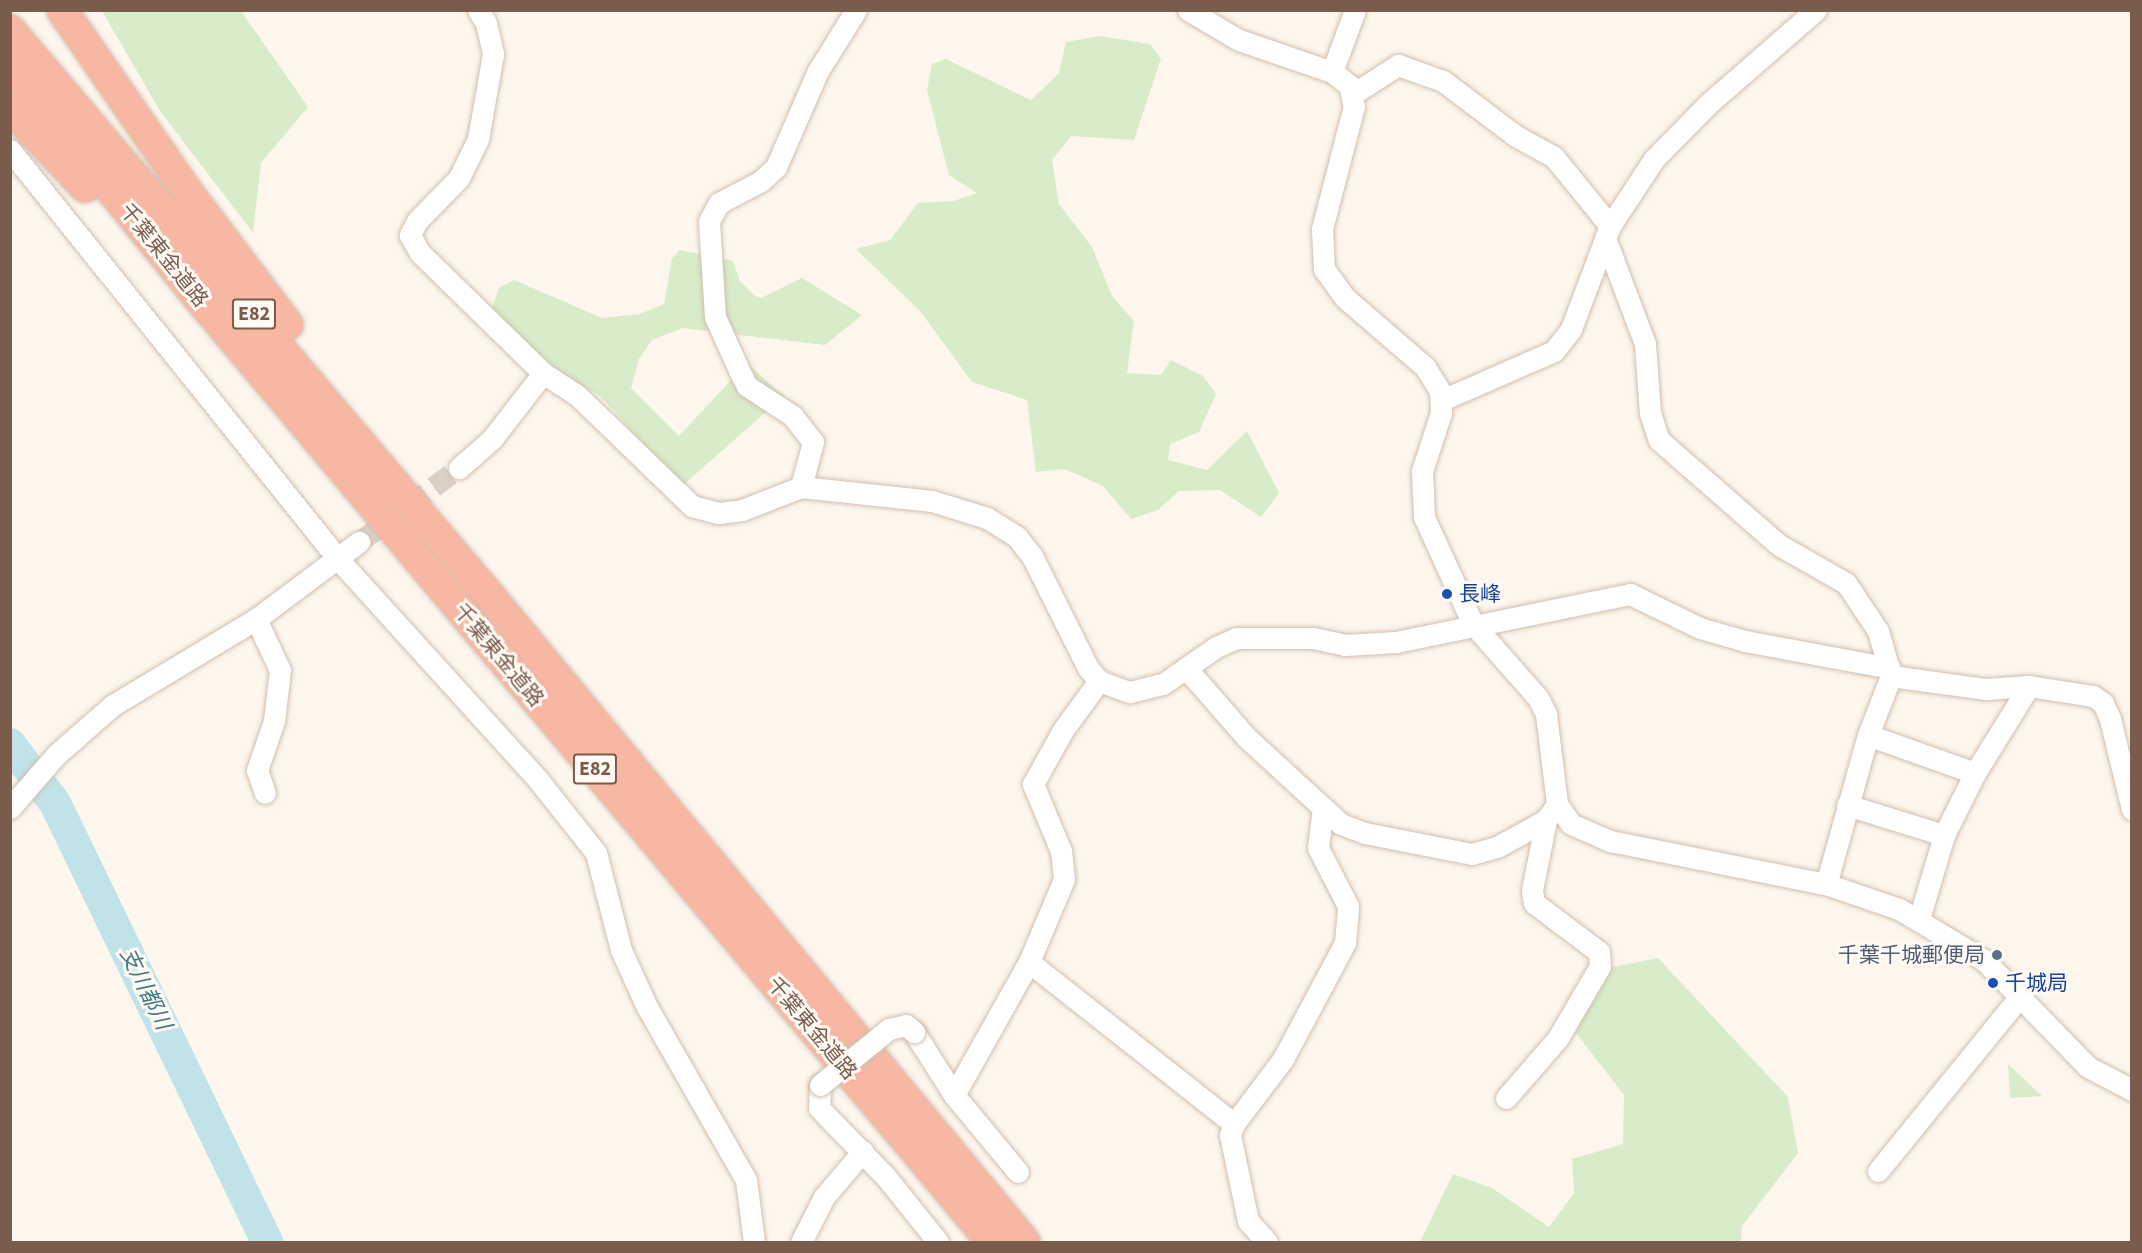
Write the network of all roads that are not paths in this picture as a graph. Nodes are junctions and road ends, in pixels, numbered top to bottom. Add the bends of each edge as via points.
1 (62, 10) edge
2 (856, 10) edge
3 (1188, 10) edge
4 (1355, 10) edge
5 (1816, 10) edge
6 (485, 14) edge
7 (10, 30) edge
8 (10, 65) edge
9 (1332, 72) junction
10 (1353, 94) junction
11 (10, 108) edge
12 (10, 150) edge
13 (1608, 232) junction
14 (197, 296) junction
15 (543, 373) junction
16 (1442, 400) junction
17 (459, 468) tunnel mouth
18 (801, 488) junction
19 (359, 542) tunnel mouth
20 (338, 559) junction
21 (494, 601) junction
22 (256, 619) junction
23 (1473, 624) junction
24 (1186, 668) junction
25 (1890, 672) junction
26 (1099, 681) junction
27 (2029, 686) junction
28 (1868, 735) junction
29 (1975, 773) junction
30 (265, 793) dead end
31 (1847, 805) junction
32 (10, 808) edge
33 (1323, 808) junction
34 (2132, 809) edge
35 (1552, 812) junction
36 (1944, 835) junction
37 (1826, 884) junction
38 (1919, 919) junction
39 (1029, 962) junction
40 (2020, 996) junction
41 (2132, 1090) edge
42 (954, 1095) junction
43 (1506, 1098) dead end
44 (1234, 1124) junction
45 (863, 1151) junction
46 (1878, 1171) dead end
47 (1018, 1172) dead end
48 (754, 1242) edge
49 (801, 1242) edge
50 (938, 1242) edge
51 (992, 1242) edge
52 (1025, 1242) edge
53 (1267, 1242) edge

1 - 21 highway, E82 via 276,310 435,507
2 - 18 street via 818,71 776,166 761,181 719,203 709,221 715,317 739,370 747,386 793,416 813,441
3 - 9 street via 1281,58
4 - 9 street
5 - 13 street via 1707,105 1654,159
6 - 15 street via 492,54 478,139 459,178 417,221 410,235 420,253
7 - 21 highway, E82
8 - 14 highway, 千葉東金道路 / E82
9 - 10 street via 1342,77
10 - 13 street via 1398,65 1443,81 1516,136 1554,157
10 - 16 street via 1351,118 1322,229 1324,269 1344,297 1425,367
11 - 14 highway via 129,234
12 - 20 street
13 - 16 street via 1571,329 1554,351
13 - 25 street via 1645,344 1650,413 1659,440 1779,545 1846,583 1878,631
14 - 51 highway, 千葉東金道路 / E82
15 - 17 street via 492,439
15 - 18 street via 577,394 693,506 719,513 742,510
16 - 23 street via 1422,471 1424,517
18 - 26 street via 959,507 1017,537
19 - 20 street
20 - 22 street
20 - 48 street via 539,781 596,853 621,950 647,1007 746,1180
21 - 52 highway, 千葉東金道路 / E82
22 - 30 street via 280,670 274,721 257,770
22 - 32 street via 113,705 57,754
23 - 24 street via 1396,642 1345,645 1313,638 1236,638
23 - 25 street via 1630,594 1700,628
23 - 35 street via 1538,698 1546,714
24 - 26 street via 1148,690 1115,689
24 - 33 street via 1246,736
25 - 27 street via 1986,689
25 - 28 street
26 - 39 street via 1063,730 1033,784 1060,851 1064,879
27 - 29 street
27 - 34 street via 2080,691 2103,703
28 - 29 street
28 - 31 street
29 - 36 street
31 - 36 street
31 - 37 street
33 - 35 street via 1341,824 1365,833 1472,854 1497,847
33 - 44 street via 1318,848 1348,906 1345,944 1283,1059
35 - 37 street via 1600,839
35 - 43 street via 1532,890 1534,903 1599,952 1600,966 1558,1038
36 - 38 street
37 - 38 street
38 - 40 street via 1984,960
39 - 42 street
39 - 44 street
40 - 41 street via 2088,1067
40 - 46 street
42 - 45 street, bridge via 914,1032 906,1025 889,1029 820,1085 819,1107
42 - 47 street
44 - 53 street via 1230,1135 1248,1221
45 - 49 street via 836,1179
45 - 50 street

